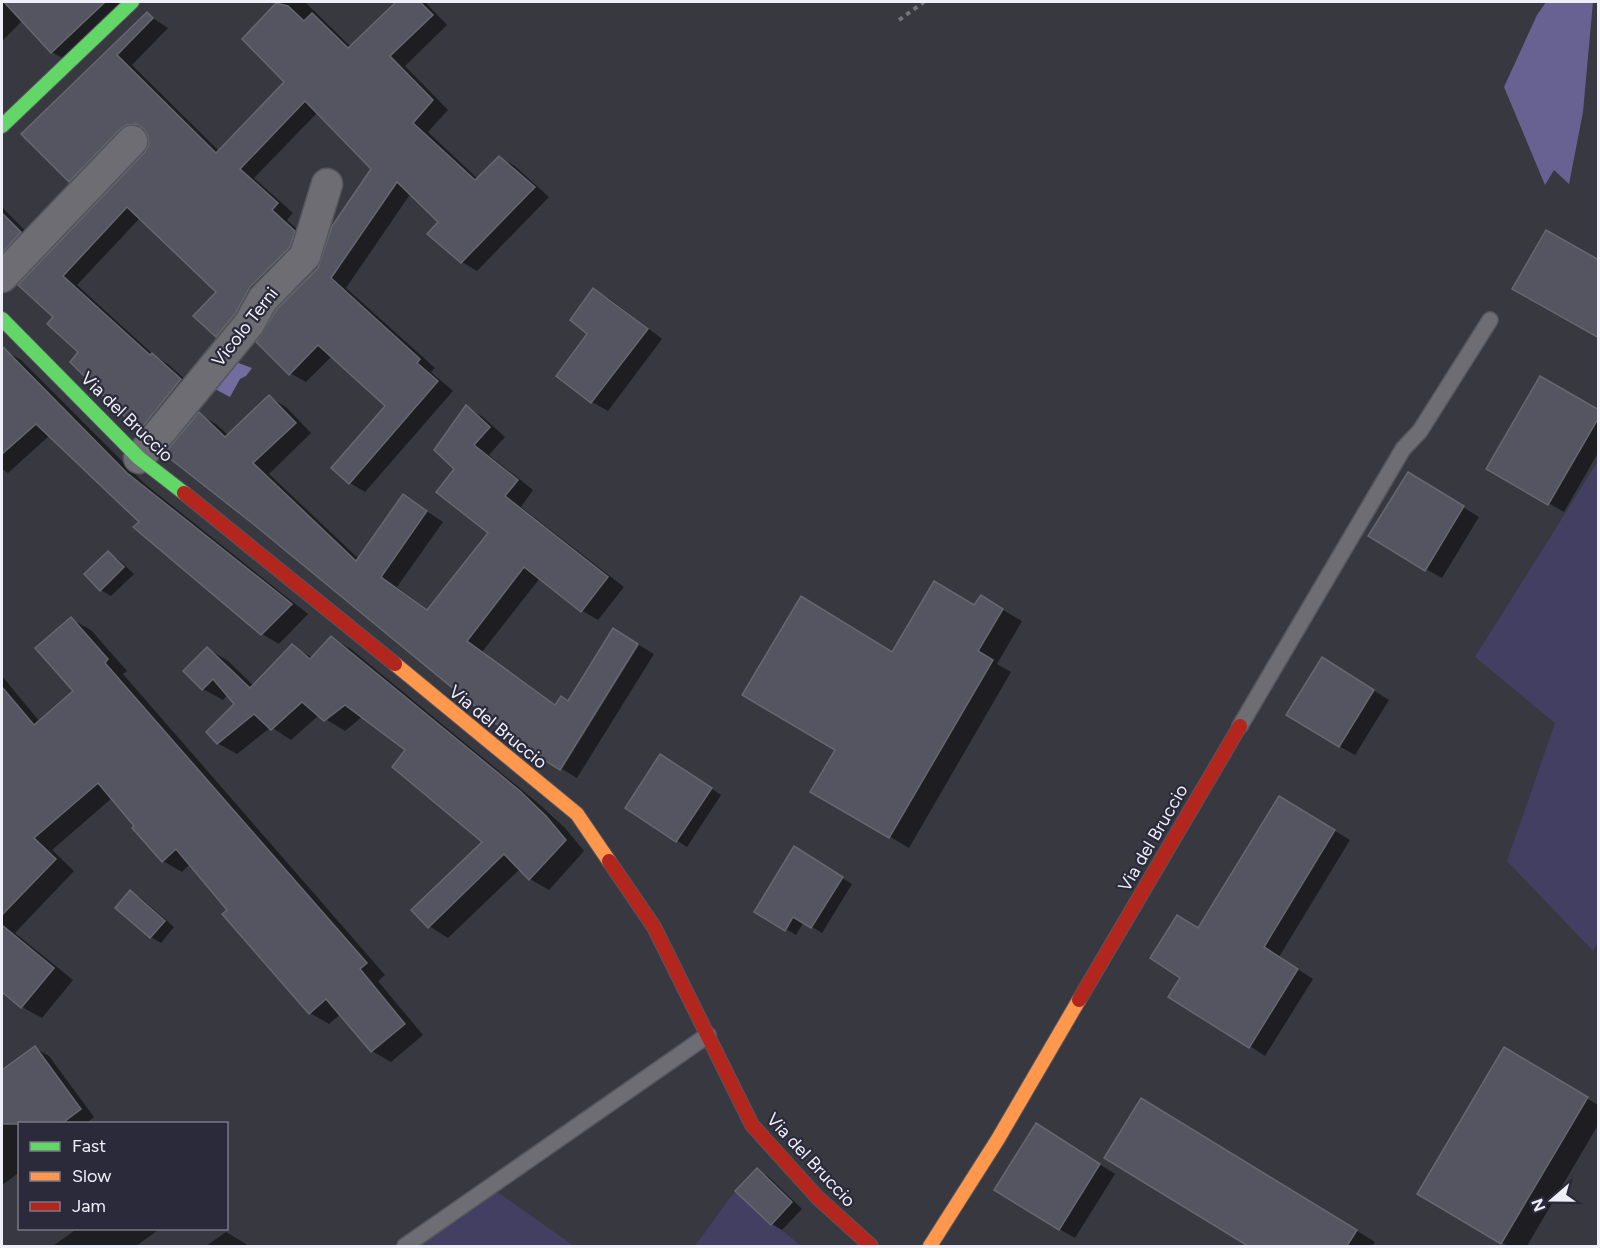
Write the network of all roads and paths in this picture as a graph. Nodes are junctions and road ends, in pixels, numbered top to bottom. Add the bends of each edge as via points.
1 (132, 2) edge
2 (924, 2) edge
3 (899, 20) dead end
4 (2, 126) edge
5 (132, 141) dead end
6 (327, 184) dead end
7 (2, 278) edge
8 (2, 319) edge
9 (1490, 320) dead end
10 (139, 458) junction
11 (1240, 726) joint
12 (708, 1035) junction
13 (405, 1246) edge
14 (872, 1246) edge
15 (930, 1246) edge

1 - 4 street
2 - 3 path
5 - 7 street
6 - 10 street, Vicolo Terni via 305,256 263,299 249,324
8 - 10 street, Via del Bruccio
9 - 11 lane via 1420,431 1403,449
10 - 12 street, Via del Bruccio via 577,814 654,927
11 - 15 street, Via del Bruccio via 998,1139
12 - 13 lane
12 - 14 street, Via del Bruccio via 752,1125 818,1198

